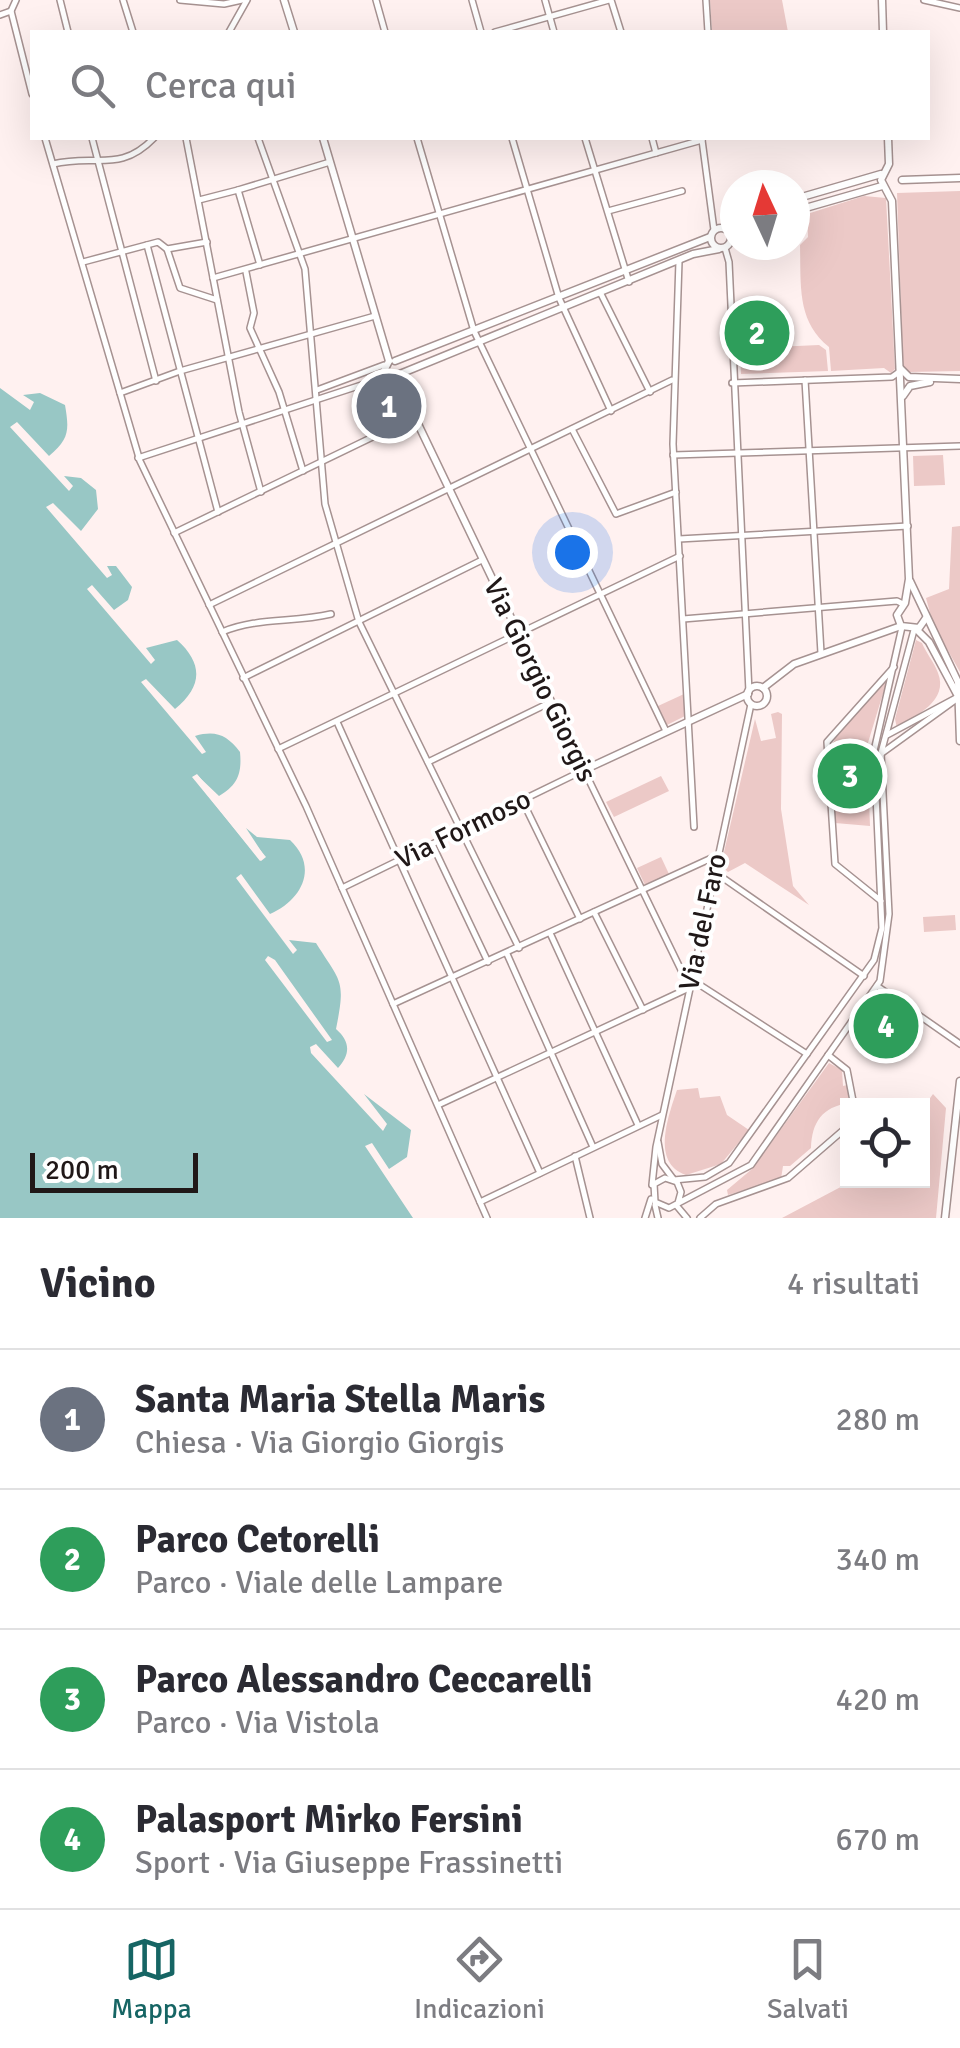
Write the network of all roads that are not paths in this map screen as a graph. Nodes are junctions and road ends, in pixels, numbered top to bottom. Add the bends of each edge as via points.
1 (16, 0) edge
2 (60, 0) edge
3 (123, 0) edge
4 (180, 0) edge
5 (245, 0) edge
6 (284, 0) edge
7 (376, 0) edge
8 (472, 0) edge
9 (544, 0) edge
10 (610, 0) edge
11 (706, 0) edge
12 (882, 0) edge
13 (924, 0) edge
14 (960, 8) edge
15 (10, 12) junction
16 (0, 14) edge
17 (550, 17) junction
18 (68, 30) edge
19 (132, 30) edge
20 (230, 30) edge
21 (293, 30) edge
22 (385, 30) edge
23 (480, 30) edge
24 (502, 30) edge
25 (553, 30) edge
26 (619, 30) edge
27 (708, 30) edge
28 (883, 30) edge
29 (30, 87) edge
30 (46, 140) edge
31 (93, 140) edge
32 (152, 140) edge
33 (186, 140) edge
34 (259, 140) edge
35 (324, 140) edge
36 (418, 140) edge
37 (513, 140) edge
38 (587, 140) edge
39 (653, 140) edge
40 (699, 140) edge
41 (702, 140) edge
42 (888, 140) edge
43 (656, 153) junction
44 (98, 161) junction
45 (330, 162) junction
46 (53, 164) junction
47 (596, 170) junction
48 (885, 173) junction
49 (272, 178) junction
50 (960, 178) edge
51 (902, 180) junction
52 (885, 188) junction
53 (528, 189) junction
54 (238, 190) junction
55 (682, 191) dead end
56 (810, 195) edge
57 (199, 200) junction
58 (810, 207) edge
59 (608, 211) junction
60 (440, 214) junction
61 (720, 231) edge
62 (716, 232) junction
63 (720, 233) edge
64 (720, 236) edge
65 (352, 239) junction
66 (207, 242) junction
67 (147, 245) junction
68 (720, 246) edge
69 (167, 250) junction
70 (118, 252) junction
71 (300, 254) junction
72 (679, 257) junction
73 (730, 260) edge
74 (82, 262) junction
75 (260, 265) junction
76 (246, 272) dead end
77 (626, 272) junction
78 (213, 278) junction
79 (630, 282) junction
80 (601, 294) junction
81 (559, 298) junction
82 (217, 300) junction
83 (564, 309) junction
84 (375, 316) junction
85 (474, 331) junction
86 (312, 334) junction
87 (480, 342) junction
88 (258, 349) junction
89 (228, 358) junction
90 (390, 362) junction
91 (899, 370) junction
92 (180, 371) junction
93 (395, 375) junction
94 (960, 379) edge
95 (672, 380) junction
96 (805, 380) junction
97 (943, 380) junction
98 (156, 381) junction
99 (732, 383) junction
100 (317, 390) junction
101 (650, 392) junction
102 (120, 394) junction
103 (902, 397) junction
104 (317, 404) junction
105 (611, 411) junction
106 (286, 413) junction
107 (414, 418) junction
108 (242, 426) junction
109 (572, 429) junction
110 (197, 439) junction
111 (904, 445) junction
112 (960, 446) edge
113 (810, 448) junction
114 (530, 450) junction
115 (734, 452) junction
116 (674, 455) junction
117 (138, 458) junction
118 (321, 462) junction
119 (303, 471) junction
120 (448, 490) junction
121 (260, 492) junction
122 (676, 492) junction
123 (218, 512) junction
124 (908, 526) junction
125 (814, 530) junction
126 (174, 533) junction
127 (738, 534) junction
128 (679, 538) junction
129 (335, 544) junction
130 (680, 556) junction
131 (482, 560) junction
132 (909, 580) junction
133 (600, 595) junction
134 (916, 602) junction
135 (904, 603) junction
136 (209, 605) junction
137 (819, 606) junction
138 (742, 613) junction
139 (330, 614) dead end
140 (897, 614) junction
141 (926, 618) junction
142 (683, 619) junction
143 (359, 622) junction
144 (902, 626) junction
145 (915, 630) junction
146 (880, 631) junction
147 (222, 632) junction
148 (519, 633) junction
149 (821, 653) junction
150 (896, 665) junction
151 (244, 678) junction
152 (763, 688) junction
153 (748, 693) junction
154 (394, 694) junction
155 (959, 697) edge
156 (552, 702) junction
157 (751, 704) junction
158 (691, 717) junction
159 (337, 722) junction
160 (665, 730) junction
161 (877, 736) junction
162 (887, 736) junction
163 (960, 741) edge
164 (278, 749) junction
165 (877, 752) junction
166 (428, 762) junction
167 (584, 770) junction
168 (522, 800) junction
169 (694, 827) dead end
170 (461, 830) junction
171 (432, 844) junction
172 (716, 856) junction
173 (402, 859) junction
174 (713, 871) junction
175 (342, 888) junction
176 (642, 890) junction
177 (881, 901) junction
178 (594, 912) junction
179 (580, 919) junction
180 (550, 932) junction
181 (519, 948) junction
182 (507, 954) junction
183 (488, 962) junction
184 (870, 967) junction
185 (882, 970) junction
186 (864, 976) junction
187 (452, 978) junction
188 (691, 979) junction
189 (877, 986) junction
190 (690, 988) junction
191 (393, 1004) junction
192 (841, 1009) junction
193 (643, 1010) junction
194 (854, 1017) junction
195 (831, 1022) junction
196 (844, 1030) junction
197 (596, 1032) junction
198 (960, 1044) edge
199 (551, 1054) junction
200 (807, 1054) junction
201 (827, 1054) junction
202 (497, 1078) junction
203 (960, 1082) edge
204 (852, 1098) edge
205 (438, 1106) junction
206 (664, 1115) junction
207 (638, 1125) junction
208 (840, 1133) edge
209 (957, 1136) edge
210 (658, 1142) junction
211 (744, 1146) junction
212 (593, 1148) junction
213 (758, 1154) junction
214 (576, 1156) junction
215 (540, 1173) junction
216 (674, 1180) junction
217 (653, 1195) junction
218 (480, 1202) junction
219 (676, 1204) junction
220 (487, 1218) edge
221 (590, 1218) edge
222 (645, 1218) edge
223 (661, 1218) edge
224 (687, 1218) edge
225 (700, 1218) edge
226 (945, 1218) edge

1 - 15 street
2 - 18 street
3 - 19 street
4 - 5 street
5 - 20 street
6 - 21 street
7 - 22 street
8 - 23 street
9 - 17 street
10 - 17 street
10 - 26 street
11 - 27 street
12 - 28 street
13 - 14 street
15 - 16 street
15 - 29 street
17 - 24 street
17 - 25 street
30 - 46 street
31 - 44 street
32 - 44 street via 130,158
33 - 57 street
34 - 49 street
35 - 45 street
36 - 60 street
37 - 53 street
38 - 47 street
39 - 43 street
40 - 43 street
41 - 62 street
42 - 48 street
43 - 47 street
44 - 46 street
44 - 70 street
45 - 49 street
45 - 65 street
46 - 74 street
47 - 53 street
47 - 59 street
48 - 51 street via 897,172
48 - 52 street
48 - 56 street
49 - 54 street
49 - 71 street
50 - 51 street
51 - 52 street via 898,188
52 - 58 street
52 - 91 street
53 - 60 street
53 - 81 street
54 - 57 street
54 - 75 street
55 - 59 street
57 - 66 street
59 - 77 street
60 - 65 street
60 - 85 street
61 - 62 street
62 - 63 street
62 - 64 street
62 - 72 street
65 - 71 street
65 - 84 street
66 - 69 street
66 - 78 street
67 - 69 street via 162,242
67 - 70 street
67 - 92 street
68 - 72 street
69 - 82 street via 180,288
70 - 74 street
70 - 98 street
71 - 75 street
71 - 86 street
72 - 77 street
72 - 79 street
72 - 95 street
73 - 99 street
74 - 102 street
75 - 78 street
76 - 88 street
77 - 79 street
77 - 81 street
78 - 82 street
79 - 80 street
80 - 83 street
80 - 101 street
81 - 83 street
81 - 85 street
82 - 89 street
83 - 87 street
83 - 105 street
84 - 86 street
84 - 90 street
85 - 87 street
85 - 90 street
86 - 88 street
86 - 100 street
87 - 93 street
87 - 114 street
88 - 89 street
88 - 106 street
89 - 92 street
89 - 108 street
90 - 93 street
90 - 93 street
90 - 100 street
91 - 96 street via 892,377
91 - 97 street
91 - 103 street
92 - 98 street
92 - 110 street
93 - 104 street
93 - 107 street, Via Giorgio Giorgis
94 - 97 street
95 - 101 street
95 - 116 street
96 - 99 street
96 - 113 street
97 - 103 street via 910,386
98 - 102 street
99 - 115 street
100 - 104 street
101 - 105 street
102 - 117 street
103 - 111 street
104 - 106 street
104 - 118 street
105 - 109 street
106 - 108 street
106 - 119 street
107 - 118 street
107 - 120 street, Via Giorgio Giorgis
108 - 110 street
108 - 121 street
109 - 114 street
109 - 122 street via 618,515
110 - 117 street
110 - 123 street
111 - 112 street
111 - 113 street
111 - 124 street
113 - 115 street
113 - 125 street
114 - 120 street
114 - 133 street
115 - 116 street
115 - 127 street
116 - 122 street
117 - 126 street
118 - 119 street
118 - 129 street
119 - 121 street
120 - 129 street
120 - 131 street, Via Giorgio Giorgis
121 - 123 street
122 - 128 street
123 - 126 street
124 - 125 street
124 - 132 street
125 - 127 street
125 - 137 street
126 - 136 street
127 - 128 street
127 - 138 street
128 - 130 street
129 - 136 street
129 - 143 street
130 - 133 street
130 - 142 street
131 - 143 street
131 - 148 street, Via Giorgio Giorgis
132 - 134 street
132 - 135 street
133 - 148 street
133 - 160 street
134 - 135 street
134 - 141 street
135 - 137 street
135 - 140 street
136 - 147 street
137 - 138 street
137 - 149 street
138 - 142 street
138 - 153 street
139 - 147 street via 260,619
140 - 144 street
140 - 146 street
141 - 145 street
141 - 155 street
142 - 158 street
143 - 151 street
143 - 154 street
144 - 145 street
144 - 146 street
144 - 150 street
145 - 155 street via 929,642
145 - 162 street
146 - 149 street
147 - 151 street
148 - 154 street
148 - 156 street, Via Giorgio Giorgis
149 - 152 street
150 - 161 street
150 - 177 street via 827,742 835,864
151 - 164 street
152 - 153 street, Via Formoso
152 - 157 street via 765,702
153 - 157 street
153 - 158 street, Via Formoso
154 - 159 street
154 - 166 street
155 - 162 street
155 - 163 street
155 - 165 street
156 - 166 street
156 - 167 street, Via Giorgio Giorgis
157 - 172 street, Via del Faro
158 - 160 street, Via Formoso
158 - 169 street
159 - 164 street
159 - 173 street
160 - 167 street, Via Formoso
161 - 162 street
161 - 165 street
162 - 165 street
164 - 175 street
165 - 177 street
165 - 185 street via 889,914
166 - 170 street
167 - 168 street, Via Formoso
167 - 176 street, Via Giorgio Giorgis
168 - 170 street, Via Formoso
168 - 179 street
170 - 171 street, Via Formoso
170 - 181 street
171 - 173 street, Via Formoso
171 - 183 street
172 - 174 street, Via del Faro
172 - 176 street
173 - 175 street, Via Formoso
173 - 187 street
174 - 186 street
174 - 188 street, Via del Faro
175 - 191 street
176 - 178 street
176 - 188 street, Via Giorgio Giorgis
177 - 184 street via 881,938
178 - 179 street
178 - 193 street
179 - 180 street
180 - 181 street
180 - 197 street
181 - 182 street
182 - 183 street
182 - 199 street
183 - 187 street
184 - 185 street
184 - 186 street
185 - 189 street
186 - 192 street
187 - 191 street
187 - 202 street
188 - 190 street, Via del Faro
188 - 200 street
189 - 194 street
189 - 198 street
190 - 193 street
190 - 206 street, Via del Faro
191 - 205 street
192 - 194 street
192 - 195 street
193 - 197 street
194 - 196 street
195 - 196 street
195 - 200 street
196 - 201 street
197 - 199 street
197 - 207 street
199 - 202 street
199 - 212 street
200 - 211 street
201 - 204 street via 847,1070
201 - 213 street
202 - 205 street
202 - 215 street
203 - 209 street
205 - 218 street
206 - 207 street
206 - 210 street, Via del Faro
207 - 212 street
208 - 225 street via 788,1178 716,1204
209 - 226 street
210 - 216 street
210 - 217 street, Via del Faro
211 - 213 street via 748,1155
211 - 216 street via 713,1174
212 - 214 street
213 - 219 street via 738,1175
214 - 215 street
214 - 221 street
215 - 218 street
216 - 217 street via 661,1179
216 - 219 street via 682,1192
217 - 219 street
217 - 222 street
217 - 223 street
218 - 220 street
219 - 223 street
219 - 224 street

